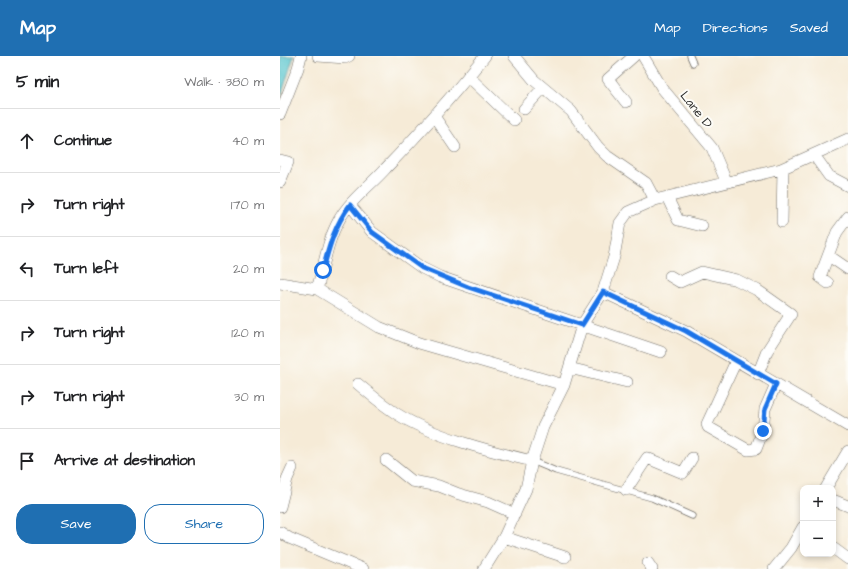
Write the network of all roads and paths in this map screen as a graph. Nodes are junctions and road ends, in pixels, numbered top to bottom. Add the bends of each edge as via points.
1 (301, 56) edge
2 (318, 56) edge
3 (349, 56) edge
4 (485, 56) edge
5 (514, 56) edge
6 (634, 56) edge
7 (643, 56) edge
8 (690, 56) edge
9 (693, 63) dead end
10 (468, 76) junction
11 (543, 88) junction
12 (626, 102) dead end
13 (524, 109) dead end
14 (280, 114) edge
15 (434, 116) junction
16 (514, 120) dead end
17 (848, 139) edge
18 (455, 146) dead end
19 (814, 156) junction
20 (280, 160) edge
21 (783, 168) junction
22 (726, 181) junction
23 (280, 182) edge
24 (848, 186) edge
25 (667, 197) junction
26 (655, 200) junction
27 (350, 205) junction
28 (848, 217) edge
29 (782, 222) dead end
30 (702, 226) dead end
31 (829, 256) junction
32 (848, 269) edge
33 (670, 276) dead end
34 (280, 283) edge
35 (828, 283) dead end
36 (317, 289) junction
37 (603, 292) junction
38 (582, 325) junction
39 (661, 352) dead end
40 (736, 361) junction
41 (570, 368) junction
42 (758, 374) junction
43 (627, 382) dead end
44 (358, 384) dead end
45 (776, 384) junction
46 (564, 385) junction
47 (848, 426) edge
48 (848, 451) edge
49 (692, 458) dead end
50 (386, 460) dead end
51 (532, 461) junction
52 (292, 468) dead end
53 (828, 485) edge
54 (626, 490) junction
55 (836, 501) edge
56 (848, 506) edge
57 (280, 507) edge
58 (515, 514) junction
59 (692, 516) dead end
60 (280, 532) edge
61 (800, 532) edge
62 (504, 537) junction
63 (836, 550) edge
64 (564, 557) dead end
65 (848, 558) edge
66 (363, 569) edge
67 (484, 569) edge
68 (774, 569) edge

1 - 14 street
2 - 3 street
4 - 10 street
5 - 11 street
6 - 12 street via 608,79
7 - 22 street, Lane D via 662,88 712,148
8 - 9 lane
10 - 15 street
10 - 16 street
11 - 13 street
11 - 26 street via 571,111 607,156 646,183
15 - 18 street
15 - 27 street
17 - 19 street
19 - 21 street
19 - 24 street via 829,176
20 - 23 street via 288,162
21 - 22 street
21 - 29 street
22 - 25 street
25 - 26 street
25 - 30 street via 678,220
26 - 37 street via 628,212 620,223 614,256
27 - 36 street via 339,220 330,241
27 - 38 street via 372,232 422,268 468,287
28 - 31 street via 837,232
31 - 32 street
31 - 35 street via 820,277
33 - 42 street via 680,282 702,272 737,280 757,290 791,314 767,351
34 - 36 street
36 - 46 street via 386,330 420,343
37 - 38 street
37 - 40 street via 686,331
38 - 39 street
38 - 41 street
40 - 42 street
40 - 45 street via 707,424 748,450 756,449 763,431 765,409
41 - 43 street
41 - 46 street
42 - 45 street
44 - 51 street via 378,402 428,430
45 - 47 street
46 - 51 street via 543,427
48 - 53 street
49 - 54 street via 683,473 647,458
50 - 58 street via 412,481 439,486
51 - 54 lane via 556,471
51 - 58 street via 526,489
52 - 57 street
54 - 59 lane via 652,498
55 - 56 street
58 - 62 street
60 - 66 street
61 - 68 street
62 - 64 street
62 - 67 street
63 - 65 street

